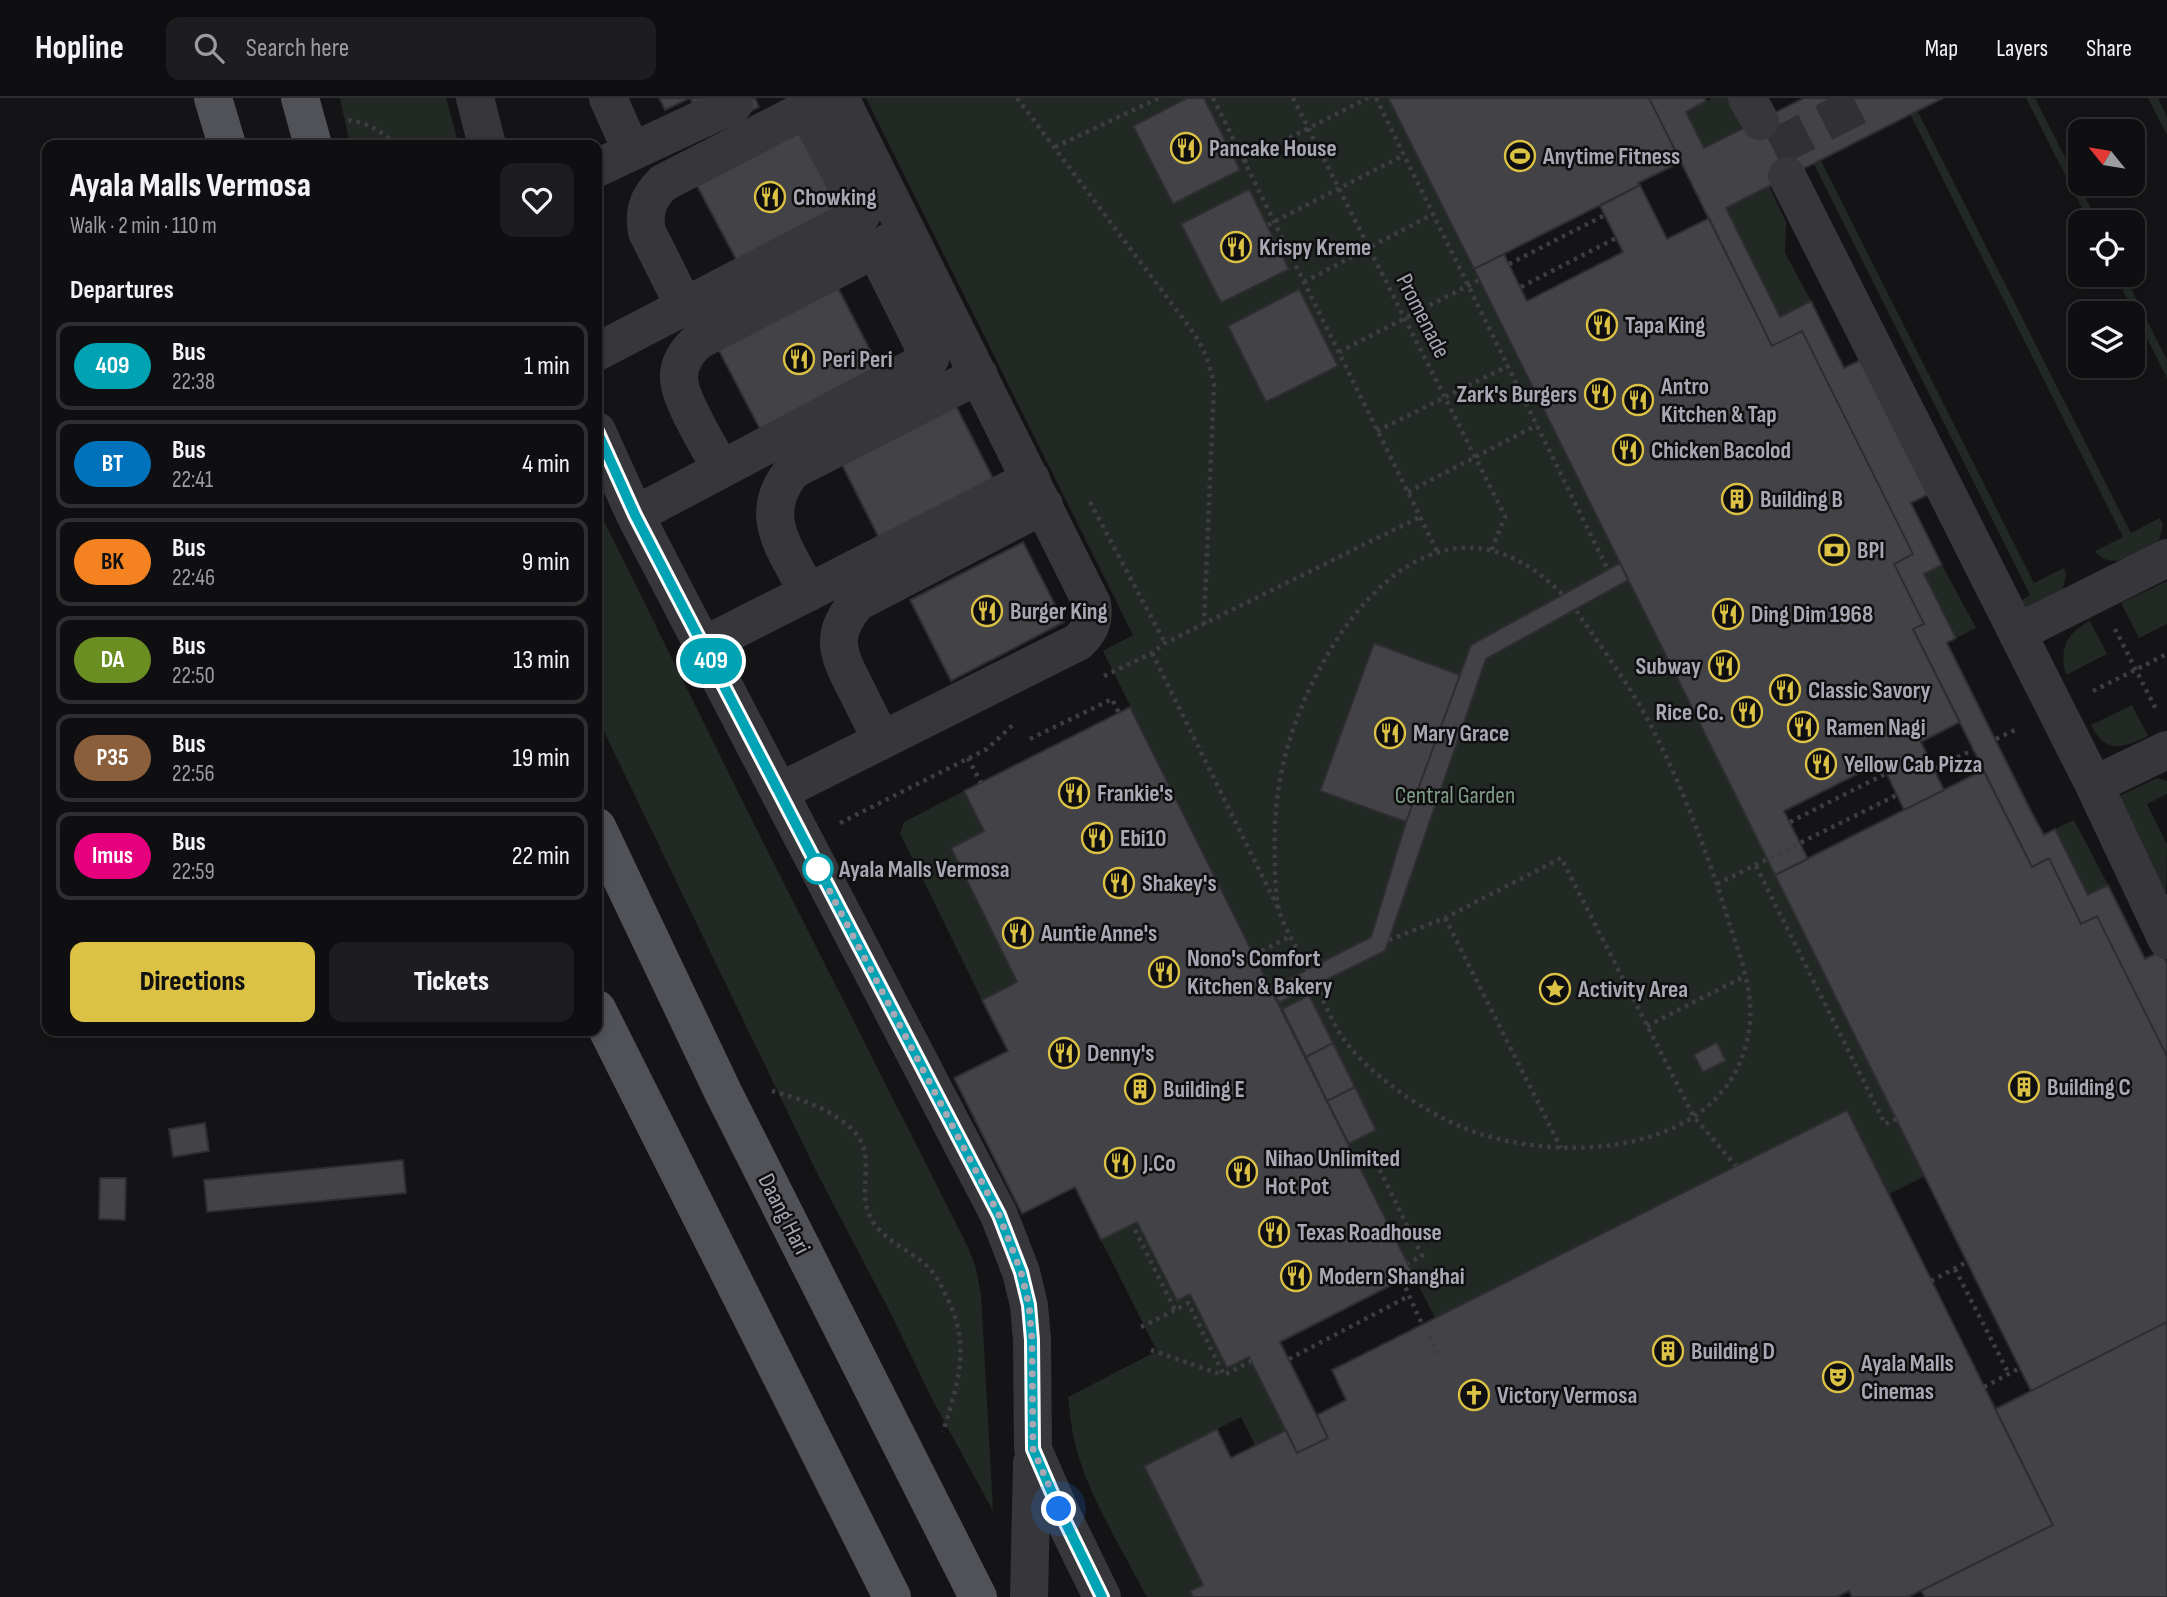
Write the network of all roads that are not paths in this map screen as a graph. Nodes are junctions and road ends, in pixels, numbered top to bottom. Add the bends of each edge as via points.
1 (213, 98) edge
2 (300, 98) edge
3 (475, 98) edge
4 (608, 98) edge
5 (825, 102) edge
6 (734, 104) dead end
7 (226, 140) edge
8 (312, 140) edge
9 (486, 140) edge
10 (632, 152) junction
11 (602, 166) edge
12 (1787, 176) dead end
13 (891, 241) junction
14 (684, 306) junction
15 (602, 349) edge
16 (979, 375) junction
17 (602, 442) edge
18 (721, 469) junction
19 (1038, 492) junction
20 (635, 515) junction
21 (2167, 558) edge
22 (808, 593) junction
23 (2017, 633) junction
24 (703, 646) junction
25 (2164, 734) edge
26 (881, 740) junction
27 (2094, 785) junction
28 (779, 792) junction
29 (602, 837) edge
30 (2163, 922) edge
31 (602, 1019) edge
32 (1033, 1449) junction
33 (892, 1597) edge
34 (978, 1597) edge
35 (1029, 1597) edge
36 (1102, 1597) edge

1 - 7 main road
2 - 8 main road
3 - 9 lane
4 - 10 lane
5 - 13 lane
5 - 14 lane via 862,214
5 - 14 lane via 663,183 652,193 646,206 647,232
6 - 10 lane
10 - 11 lane
12 - 23 lane
13 - 16 lane
13 - 18 lane via 930,359
13 - 18 lane via 698,341 687,351 680,364 681,392
14 - 15 lane
16 - 19 lane
16 - 22 lane via 793,470 783,481 776,495 775,526
17 - 20 lane
18 - 20 lane
19 - 22 lane
19 - 26 lane via 847,613 838,642 840,658
19 - 26 lane via 1092,604 1092,625 1086,635
20 - 24 lane
21 - 23 lane
22 - 24 lane
23 - 27 lane
24 - 28 lane
25 - 27 lane
26 - 28 lane
27 - 30 lane
28 - 32 lane via 999,1215 1029,1305
29 - 34 main road, Daang Hari via 723,1091
31 - 33 main road
32 - 35 lane
32 - 36 lane

